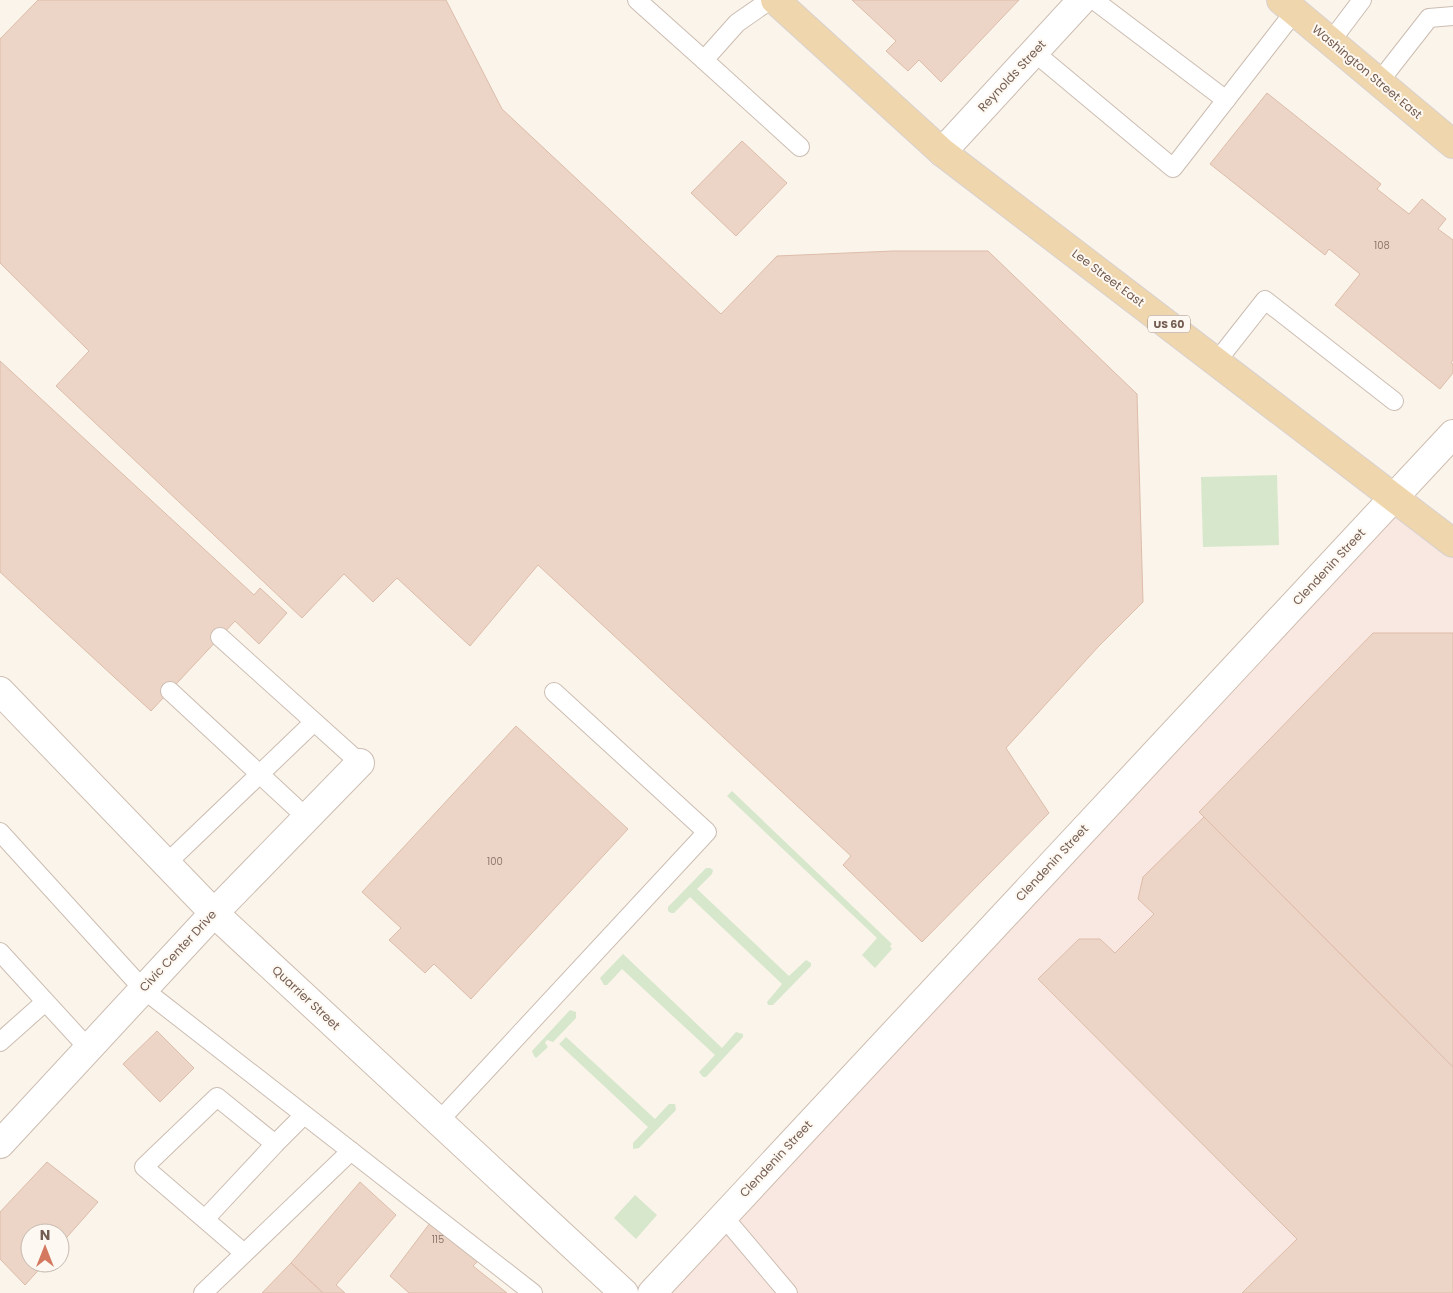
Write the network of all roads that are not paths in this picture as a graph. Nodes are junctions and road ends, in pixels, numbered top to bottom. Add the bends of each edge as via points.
1 (637, 0) edge
2 (770, 0) edge
3 (775, 0) edge
4 (1082, 0) edge
5 (1094, 0) edge
6 (1362, 0) edge
7 (1288, 6) edge
8 (1453, 16) edge
9 (1331, 41) junction
10 (1034, 52) junction
11 (704, 60) junction
12 (1379, 82) junction
13 (1226, 100) junction
14 (1453, 144) edge
15 (800, 147) dead end
16 (942, 152) junction
17 (1217, 361) junction
18 (1394, 401) dead end
19 (1453, 434) edge
20 (1395, 497) junction
21 (1453, 543) edge
22 (220, 637) dead end
23 (0, 691) edge
24 (170, 691) dead end
25 (554, 692) dead end
26 (314, 722) junction
27 (360, 763) joint
28 (260, 774) junction
29 (307, 818) junction
30 (0, 832) edge
31 (167, 864) junction
32 (214, 913) junction
33 (0, 952) edge
34 (143, 988) junction
35 (45, 1002) junction
36 (0, 1042) edge
37 (88, 1048) junction
38 (304, 1115) junction
39 (439, 1121) junction
40 (0, 1144) edge
41 (275, 1144) junction
42 (351, 1151) junction
43 (723, 1216) junction
44 (205, 1219) junction
45 (244, 1253) junction
46 (203, 1293) edge
47 (533, 1293) edge
48 (624, 1293) edge
49 (652, 1293) edge
50 (788, 1293) edge

1 - 11 lane
2 - 11 lane via 737,23
3 - 16 main road, Lee Street East / US 60
4 - 10 street, Reynolds Street
5 - 13 lane
6 - 9 lane
7 - 9 main road, Washington Street East
7 - 13 lane
8 - 12 lane via 1429,18
9 - 12 main road, Washington Street East
10 - 13 lane via 1173,168
10 - 16 street, Reynolds Street
11 - 15 lane
12 - 14 main road, Washington Street East
16 - 17 main road, Lee Street East / US 60
17 - 18 lane via 1265,300
17 - 20 main road, Lee Street East / US 60
19 - 20 street, Clendenin Street
20 - 21 main road, Lee Street East / US 60
20 - 43 street, Clendenin Street
22 - 26 lane
23 - 31 street, Quarrier Street
24 - 28 lane
25 - 39 lane via 707,832
26 - 27 lane
26 - 28 lane
27 - 29 street, Civic Center Drive
28 - 29 lane
28 - 31 lane
29 - 32 street, Civic Center Drive
30 - 34 lane
31 - 32 street, Quarrier Street
32 - 34 street, Civic Center Drive
32 - 39 street, Quarrier Street
33 - 35 lane
34 - 37 street, Civic Center Drive
34 - 38 lane
35 - 36 lane
35 - 37 lane
37 - 40 street, Civic Center Drive
38 - 41 lane
38 - 42 lane
39 - 48 street, Quarrier Street
41 - 44 lane
41 - 44 lane via 217,1097 144,1168
42 - 45 lane
42 - 47 lane
43 - 49 street, Clendenin Street
43 - 50 lane
44 - 45 lane
45 - 46 lane

